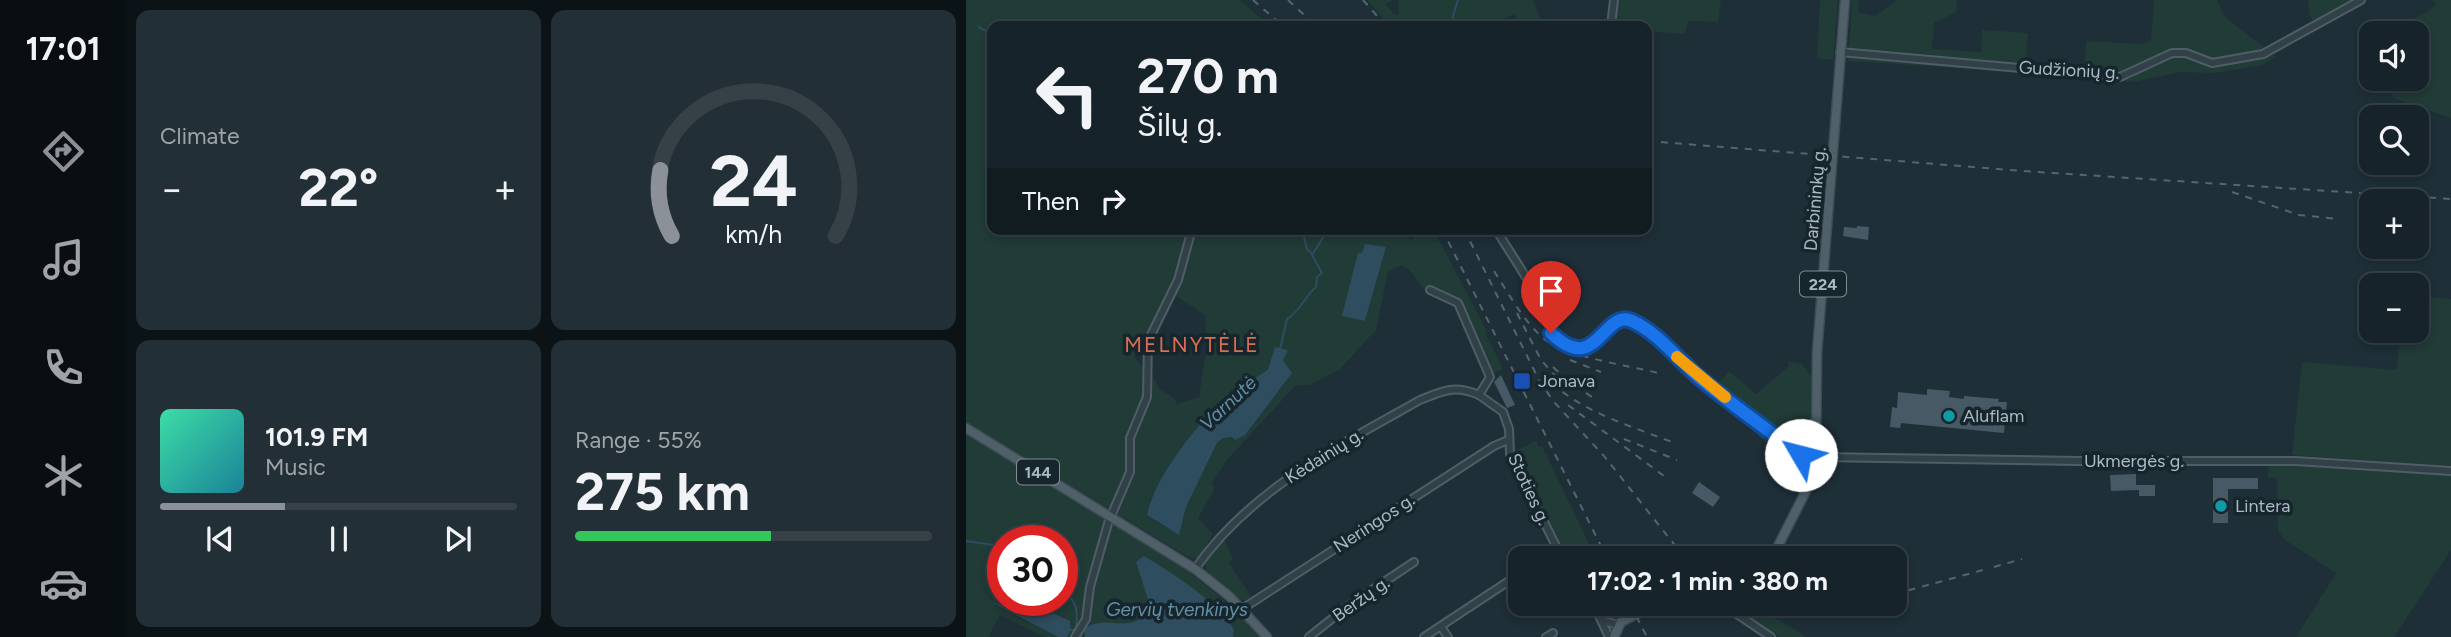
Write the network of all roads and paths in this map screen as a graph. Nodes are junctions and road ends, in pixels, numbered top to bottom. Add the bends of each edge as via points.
1 (1614, 0) edge
2 (1844, 0) edge
3 (2361, 0) edge
4 (1612, 21) edge
5 (1840, 52) junction
6 (1190, 235) edge
7 (1500, 235) edge
8 (1430, 290) dead end
9 (1479, 395) junction
10 (966, 428) edge
11 (1508, 440) junction
12 (1816, 460) junction
13 (2451, 471) edge
14 (1110, 518) junction
15 (1556, 546) edge
16 (1778, 546) edge
17 (1414, 562) dead end
18 (1195, 569) junction
19 (1508, 582) edge
20 (1242, 609) junction
21 (1599, 616) edge
22 (1634, 616) edge
23 (1740, 616) edge
24 (1601, 620) junction
25 (1618, 625) junction
26 (1441, 626) junction
27 (1075, 637) edge
28 (1267, 637) edge
29 (1309, 637) edge
30 (1424, 637) edge
31 (1448, 637) edge
32 (1609, 637) edge
33 (1614, 637) edge
34 (1772, 637) edge

1 - 4 street
2 - 5 main road, Darbininkų g. / 224
3 - 5 street, Gudžionių g. via 2263,54 2212,63 2172,53 2120,77
5 - 12 main road, Darbininkų g. / 224 via 1817,353
6 - 14 street via 1178,280 1148,341 1147,397 1130,438 1130,472
7 - 12 street via 1538,300 1551,333 1561,343 1583,349 1618,321 1628,319 1801,455
8 - 9 street via 1458,303 1490,377
9 - 11 street, Stoties g. via 1503,412
9 - 18 street, Kėdainių g. via 1457,388 1436,394 1324,456 1247,509
10 - 14 main road, 144
11 - 15 street, Stoties g. via 1510,454
11 - 20 street, Neringos g.
12 - 13 street, Ukmergės g. via 2296,461
12 - 16 main road, Darbininkų g. / 224
14 - 18 main road, 144
14 - 27 street via 1090,587 1086,619
17 - 29 street, Beržų g.
18 - 20 main road, 144
19 - 26 street
20 - 28 main road, 144
21 - 24 street
22 - 25 main road
23 - 34 street
24 - 25 street
24 - 32 street
25 - 33 main road
26 - 30 street
26 - 31 street

